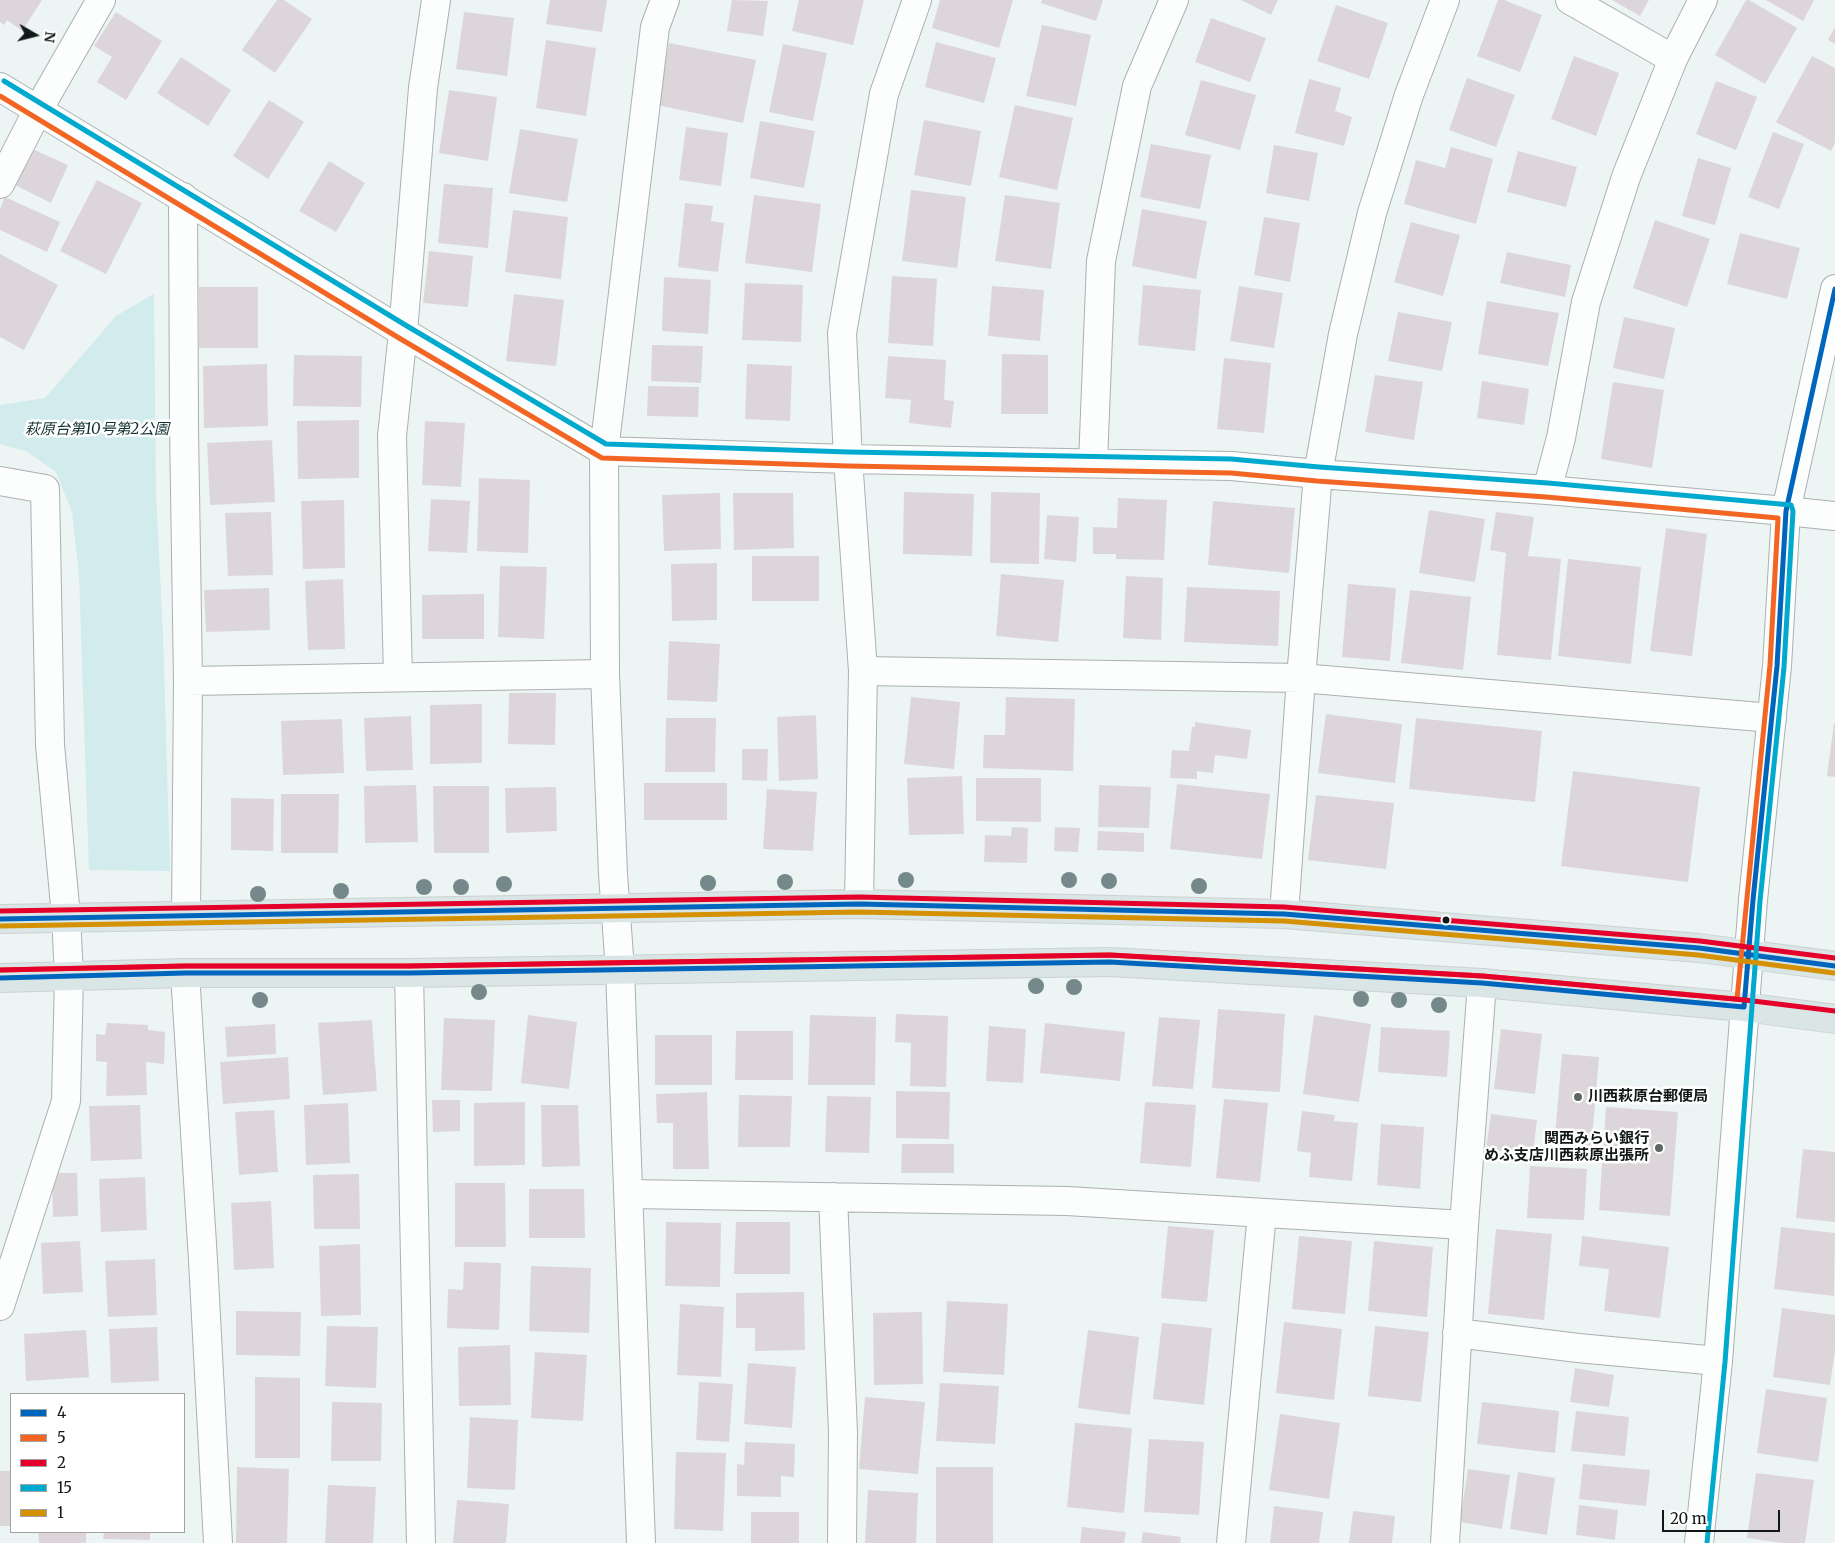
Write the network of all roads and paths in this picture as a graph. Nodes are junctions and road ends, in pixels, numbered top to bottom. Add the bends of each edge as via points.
1 (101, 0) edge
2 (436, 0) edge
3 (665, 0) edge
4 (917, 0) edge
5 (1174, 0) edge
6 (1445, 0) edge
7 (1570, 0) edge
8 (1704, 0) edge
9 (1673, 59) junction
10 (0, 87) edge
11 (38, 110) junction
12 (0, 184) edge
13 (183, 197) junction
14 (1835, 289) edge
15 (403, 332) junction
16 (604, 451) junction
17 (848, 459) junction
18 (1094, 463) junction
19 (1318, 474) junction
20 (0, 481) edge
21 (1547, 490) junction
22 (1786, 511) junction
23 (1835, 516) edge
24 (863, 671) junction
25 (604, 674) junction
26 (398, 677) junction
27 (1301, 678) junction
28 (188, 682) junction
29 (1772, 718) junction
30 (860, 904) junction
31 (615, 909) junction
32 (1284, 914) junction
33 (186, 915) junction
34 (57, 917) junction
35 (0, 918) edge
36 (1748, 954) junction
37 (1835, 966) edge
38 (620, 970) junction
39 (185, 973) junction
40 (409, 973) junction
41 (58, 977) junction
42 (0, 978) edge
43 (1482, 983) junction
44 (1744, 1007) junction
45 (1835, 1019) edge
46 (629, 1194) junction
47 (833, 1197) junction
48 (1262, 1213) junction
49 (1464, 1225) junction
50 (0, 1306) edge
51 (1457, 1334) junction
52 (1718, 1361) junction
53 (218, 1543) edge
54 (421, 1543) edge
55 (641, 1543) edge
56 (842, 1543) edge
57 (1232, 1543) edge
58 (1445, 1543) edge
59 (1699, 1543) edge

1 - 11 street
2 - 15 street via 423,88
3 - 16 street via 655,27
4 - 17 street via 884,94 842,333
5 - 18 street via 1137,86 1101,261
6 - 19 street via 1409,95 1372,213 1343,334
7 - 9 street
8 - 9 street
9 - 21 street via 1626,177 1586,302 1561,438
10 - 11 street
11 - 12 street
11 - 13 street
13 - 15 street
13 - 28 street
14 - 22 street
15 - 16 street
15 - 26 street via 392,436
16 - 17 street
16 - 25 street
17 - 18 street
17 - 24 street
18 - 19 street via 1231,466
19 - 21 street
19 - 27 street
20 - 34 street via 45,488
21 - 22 street
22 - 23 street
22 - 29 street
24 - 27 street
24 - 30 street
25 - 26 street
25 - 31 street
26 - 28 street
27 - 29 street
27 - 32 street
28 - 33 street
29 - 36 street
30 - 31 main road
30 - 32 main road
31 - 33 main road
31 - 38 street
32 - 36 main road
33 - 34 main road
34 - 35 main road
34 - 41 street
36 - 37 main road
36 - 44 street
38 - 40 main road
38 - 43 main road via 1110,962
38 - 46 street
39 - 40 main road
39 - 41 main road
39 - 53 street
40 - 54 street
41 - 42 main road
41 - 50 street via 66,1101
43 - 44 main road
43 - 49 street
44 - 45 main road
44 - 52 street
46 - 47 street
46 - 55 street
47 - 48 street via 1068,1201
47 - 56 street via 843,1432
48 - 49 street
48 - 57 street
49 - 51 street
51 - 52 street
51 - 58 street
52 - 59 street

